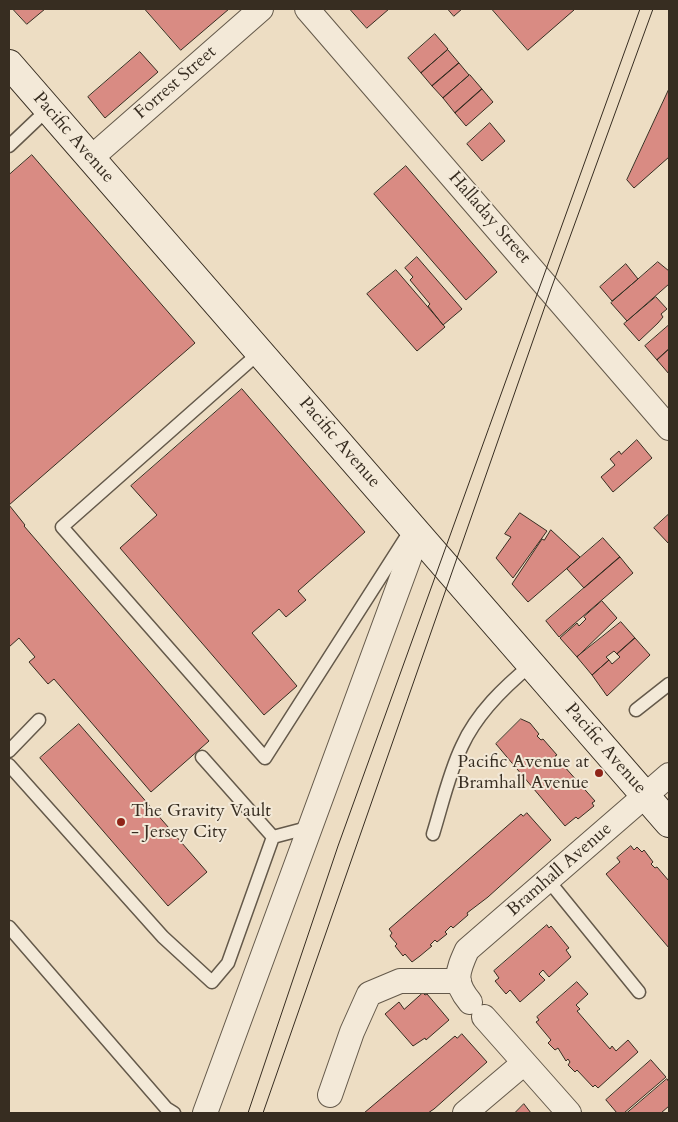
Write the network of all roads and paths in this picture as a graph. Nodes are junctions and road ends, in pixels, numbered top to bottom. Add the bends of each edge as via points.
1 (261, 9) edge
2 (307, 9) edge
3 (9, 64) edge
4 (48, 109) junction
5 (9, 146) edge
6 (91, 158) junction
7 (260, 352) junction
8 (669, 428) edge
9 (415, 531) junction
10 (532, 664) junction
11 (669, 684) edge
12 (636, 710) dead end
13 (39, 720) dead end
14 (9, 751) edge
15 (202, 757) dead end
16 (9, 765) edge
17 (669, 775) edge
18 (646, 796) junction
19 (669, 823) edge
20 (311, 827) junction
21 (433, 834) dead end
22 (273, 837) junction
23 (548, 880) junction
24 (9, 927) edge
25 (458, 976) junction
26 (639, 992) dead end
27 (524, 1063) junction
28 (330, 1095) dead end
29 (174, 1113) edge
30 (205, 1113) edge
31 (465, 1113) edge
32 (569, 1113) edge

1 - 6 street, Forrest Street
2 - 8 street, Halladay Street
3 - 4 street, Pacific Avenue
4 - 5 lane
4 - 6 street, Pacific Avenue
6 - 7 street, Pacific Avenue
7 - 9 street, Pacific Avenue
7 - 9 lane via 62,527 265,758
9 - 10 street, Pacific Avenue
9 - 20 street
10 - 18 street, Pacific Avenue
10 - 21 lane via 486,707 462,746
11 - 12 lane
13 - 14 lane
15 - 22 lane
16 - 22 lane via 163,938 212,982 228,963
17 - 18 street, Bramhall Avenue
18 - 19 street, Pacific Avenue
18 - 23 street, Bramhall Avenue
20 - 22 lane
20 - 30 street
23 - 25 street, Bramhall Avenue via 467,950
23 - 26 lane
24 - 29 lane via 166,1108
25 - 27 street via 461,991
25 - 28 street via 400,981 369,994
27 - 31 street
27 - 32 street

